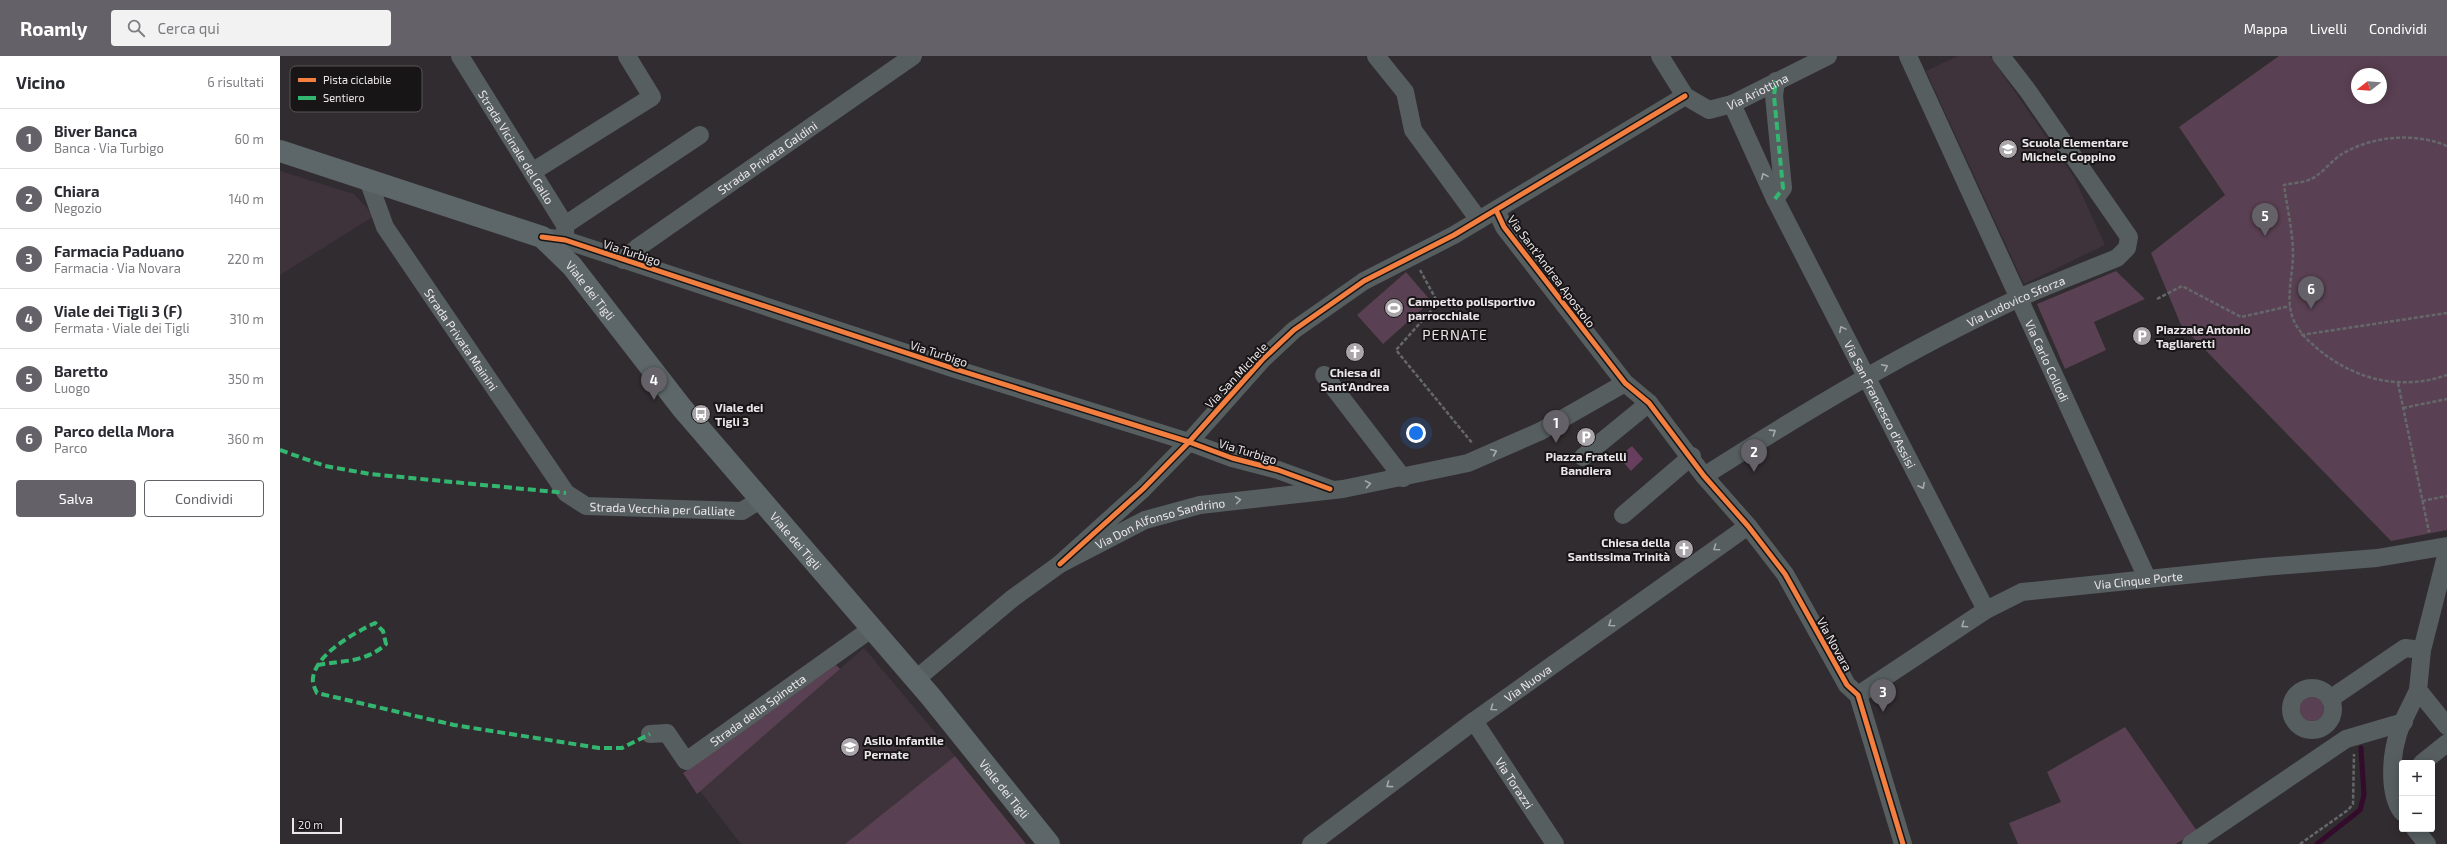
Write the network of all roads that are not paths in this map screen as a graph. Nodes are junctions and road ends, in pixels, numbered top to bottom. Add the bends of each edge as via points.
1 (460, 56) edge
2 (626, 56) edge
3 (913, 56) edge
4 (1376, 56) edge
5 (1660, 56) edge
6 (1828, 56) edge
7 (1908, 56) edge
8 (2001, 56) edge
9 (1776, 80) junction
10 (1685, 96) junction
11 (1732, 104) junction
12 (700, 135) dead end
13 (280, 151) edge
14 (532, 172) junction
15 (368, 180) junction
16 (1775, 199) junction
17 (1496, 210) junction
18 (1479, 220) junction
19 (565, 233) junction
20 (542, 237) junction
21 (623, 260) junction
22 (2019, 298) junction
23 (1324, 375) dead end
24 (1867, 376) junction
25 (1625, 383) junction
26 (1649, 403) junction
27 (1189, 442) junction
28 (1692, 456) junction
29 (1583, 457) dead end
30 (1704, 476) junction
31 (1403, 478) junction
32 (1330, 489) junction
33 (566, 493) joint
34 (760, 500) junction
35 (1126, 505) junction
36 (1623, 515) dead end
37 (1145, 520) junction
38 (1748, 526) junction
39 (2442, 549) edge
40 (1060, 564) junction
41 (2147, 578) junction
42 (1986, 610) junction
43 (871, 629) junction
44 (2422, 650) junction
45 (915, 680) junction
46 (2418, 690) junction
47 (1858, 695) junction
48 (2330, 699) junction
49 (1474, 721) junction
50 (2404, 722) junction
51 (2447, 726) edge
52 (2322, 729) junction
53 (650, 734) dead end
54 (2447, 743) edge
55 (2334, 748) junction
56 (2426, 760) edge
57 (2398, 782) edge
58 (2399, 807) edge
59 (2418, 832) edge
60 (1049, 844) edge
61 (1311, 844) edge
62 (1555, 844) edge
63 (1903, 844) edge
64 (2191, 844) edge
65 (2427, 844) edge

1 - 14 street, Strada Vicinale del Gallo
2 - 14 street via 652,97
3 - 21 street, Strada Privata Galdini
4 - 18 street via 1405,92 1413,130
5 - 10 street
6 - 9 street, Via Ariottina
7 - 22 street, Via Carlo Collodi
8 - 22 street, Via Ludovico Sforza via 2129,237 2127,248 2117,258
9 - 11 street, Via Ariottina
9 - 16 street via 1774,96 1783,188
10 - 11 street, Via Ariottina via 1709,110
10 - 17 street, Via Sant'Andrea Apostolo
16 -> 11 street, Via San Francesco d'Assisi
12 - 19 street
13 - 15 main road, Via Turbigo
14 - 19 street, Strada Vicinale del Gallo
15 - 20 main road, Via Turbigo
15 - 33 street, Strada Privata Mainini via 385,227
24 -> 16 street, Via San Francesco d'Assisi
17 - 18 street, Via San Michele
17 - 25 street, Via Sant'Andrea Apostolo via 1504,227
18 - 27 street, Via San Michele via 1410,259 1364,281 1294,330 1262,360
19 - 20 street, Via Turbigo
19 - 21 street, Via Turbigo
20 - 34 main road, Viale dei Tigli via 572,266 642,360
21 - 27 street, Via Turbigo via 955,369
24 -> 22 street, Via Ludovico Sforza
22 - 41 street, Via Carlo Collodi
23 - 31 street
30 -> 24 street, Via Ludovico Sforza via 1800,414
24 -> 42 street, Via San Francesco d'Assisi
25 - 26 street, Via Sant'Andrea Apostolo
31 -> 25 street, Via Turbigo via 1468,463 1540,431
26 - 28 street, Via Sant'Andrea Apostolo
26 - 29 street
27 - 32 street, Via Turbigo
27 - 35 street, Via San Michele
28 - 30 street, Via Sant'Andrea Apostolo
28 - 36 street
30 - 38 street, Via Novara
32 -> 31 street, Via Turbigo
37 -> 32 street, Via Don Alfonso Sandrino via 1200,505
33 - 34 street, Strada Vecchia per Galliate via 586,506 742,511
34 - 43 main road, Viale dei Tigli
35 - 37 street
35 - 40 street, Via San Michele
37 - 40 street, Via Don Alfonso Sandrino
38 - 47 street, Via Novara via 1785,574 1847,685
38 -> 49 street, Via Nuova
39 - 41 street, Via Cinque Porte via 2377,558
39 - 44 street
40 - 45 street, Via Don Alfonso Sandrino via 1013,598
41 - 42 street, Via Cinque Porte via 2022,592
42 -> 47 street, Via Cinque Porte
43 - 45 main road, Viale dei Tigli
43 - 53 street, Strada della Spinetta via 686,761 667,732
44 - 46 street
44 - 48 street via 2404,648
45 - 60 main road, Viale dei Tigli
46 - 50 street
46 - 51 street
47 - 63 street, Via Novara
48 - 52 street via 2334,711 2332,718
48 - 52 street via 2324,692 2311,688 2299,692 2291,703 2291,717 2300,728
49 -> 61 street, Via Nuova
49 - 62 street, Via Torazzi
50 - 55 street via 2346,739
50 - 57 street via 2398,734 2394,761
52 - 55 street
54 - 56 street
55 - 64 street
57 - 58 street via 2394,798
59 - 65 street

